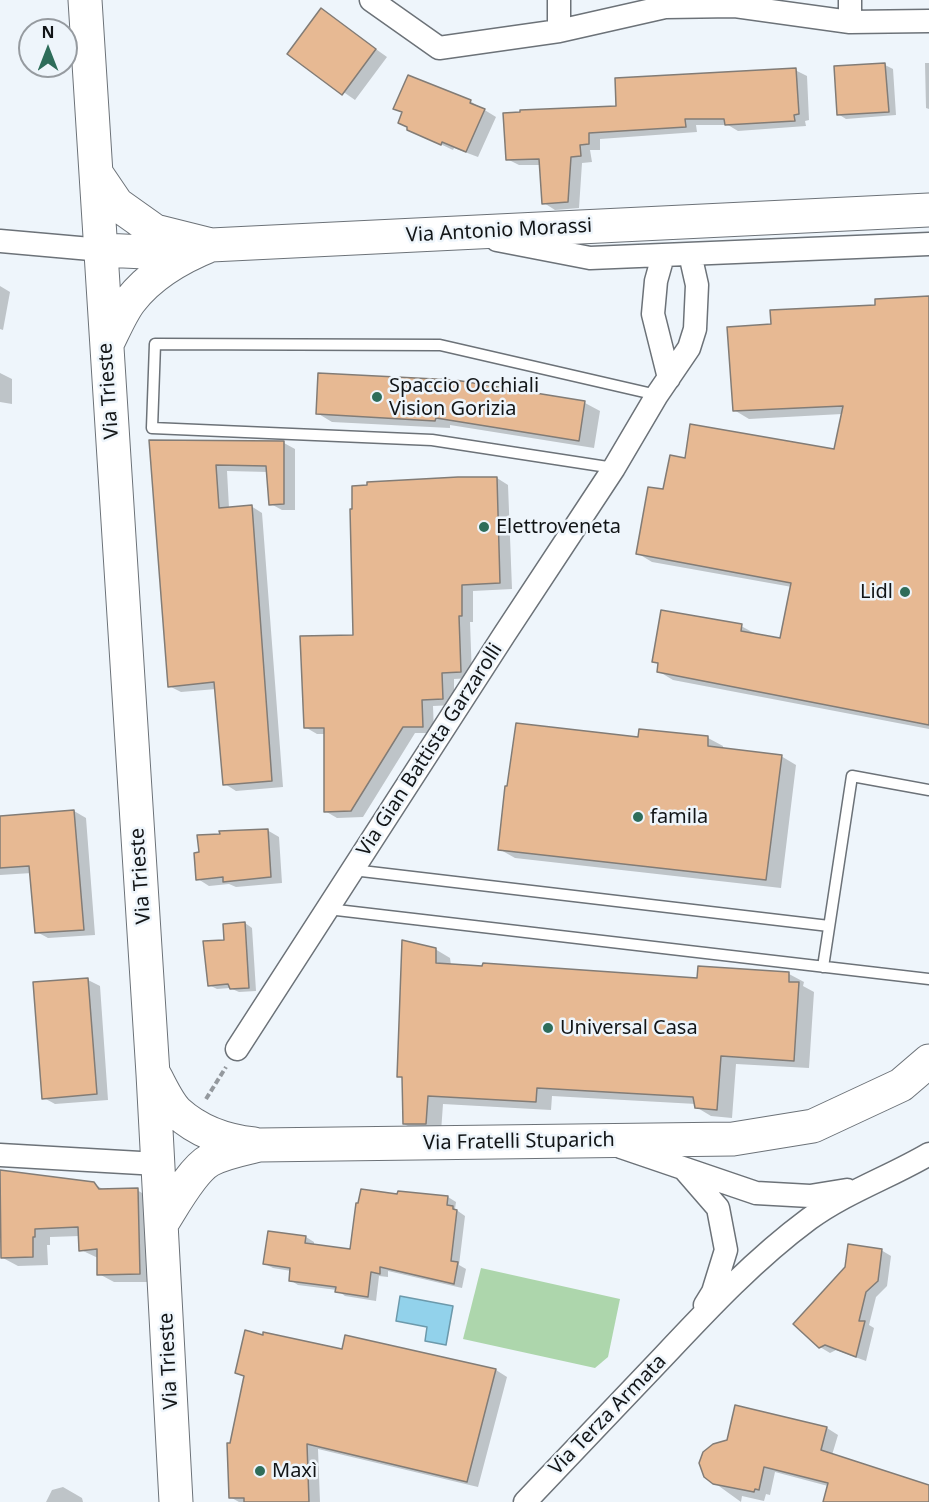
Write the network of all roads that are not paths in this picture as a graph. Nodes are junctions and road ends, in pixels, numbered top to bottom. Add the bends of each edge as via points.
1 (85, 0) edge
2 (371, 0) edge
3 (559, 0) edge
4 (850, 11) edge
5 (929, 21) edge
6 (559, 31) junction
7 (96, 173) junction
8 (929, 210) edge
9 (457, 233) junction
10 (0, 241) edge
11 (929, 244) edge
12 (102, 250) junction
13 (200, 250) junction
14 (690, 254) junction
15 (663, 256) junction
16 (106, 346) junction
17 (663, 387) junction
18 (614, 468) junction
19 (929, 790) edge
20 (353, 870) junction
21 (328, 909) junction
22 (829, 926) junction
23 (823, 967) junction
24 (929, 979) edge
25 (237, 1049) road end
26 (929, 1061) edge
27 (153, 1074) junction
28 (603, 1141) junction
29 (259, 1145) junction
30 (929, 1154) edge
31 (0, 1155) edge
32 (208, 1161) junction
33 (158, 1164) junction
34 (929, 1165) edge
35 (682, 1168) junction
36 (901, 1171) junction
37 (860, 1188) junction
38 (162, 1223) junction
39 (691, 1327) junction
40 (176, 1502) edge
41 (525, 1502) edge

1 - 7 main road, Via Trieste
2 - 6 street via 439,48
3 - 6 street
4 - 5 street
4 - 6 street via 665,7
7 - 12 main road, Via Trieste
7 - 13 main road, Via Antonio Morassi via 117,204 154,231
8 - 9 main road, Via Antonio Morassi
9 - 13 main road, Via Antonio Morassi
9 - 15 street via 591,258
10 - 12 street
11 - 14 street
12 - 13 main road
12 - 16 main road, Via Trieste
13 - 16 main road via 155,276 129,302
14 - 15 street
14 - 17 street, Via Gian Battista Garzarolli via 697,285 695,329 689,348
15 - 17 street via 653,314
16 - 27 main road, Via Trieste
17 - 18 street, Via Gian Battista Garzarolli
17 - 18 lane via 440,345 154,344 152,428 432,440
18 - 20 street, Via Gian Battista Garzarolli
19 - 22 lane via 852,776
20 - 21 street, Via Gian Battista Garzarolli
20 - 22 lane
21 - 23 lane
21 - 25 street, Via Gian Battista Garzarolli
22 - 23 lane
23 - 24 lane
26 - 28 main road, Via Fratelli Stuparich via 901,1085 813,1126 733,1139
27 - 29 main road via 176,1111 210,1135
27 - 33 main road, Via Trieste
28 - 29 main road, Via Fratelli Stuparich
28 - 35 street
29 - 32 main road, Via Fratelli Stuparich
30 - 36 street, Via Terza Armata
31 - 33 street
32 - 33 main road
32 - 38 main road, Via Fratelli Stuparich via 185,1186
33 - 38 main road, Via Trieste
34 - 36 street
35 - 37 street via 756,1193 810,1196
35 - 39 street, Via Terza Armata via 718,1208 726,1250 713,1292
36 - 37 street, Via Terza Armata
37 - 39 street, Via Terza Armata via 811,1217 769,1250
38 - 40 main road, Via Trieste
39 - 41 street, Via Terza Armata

